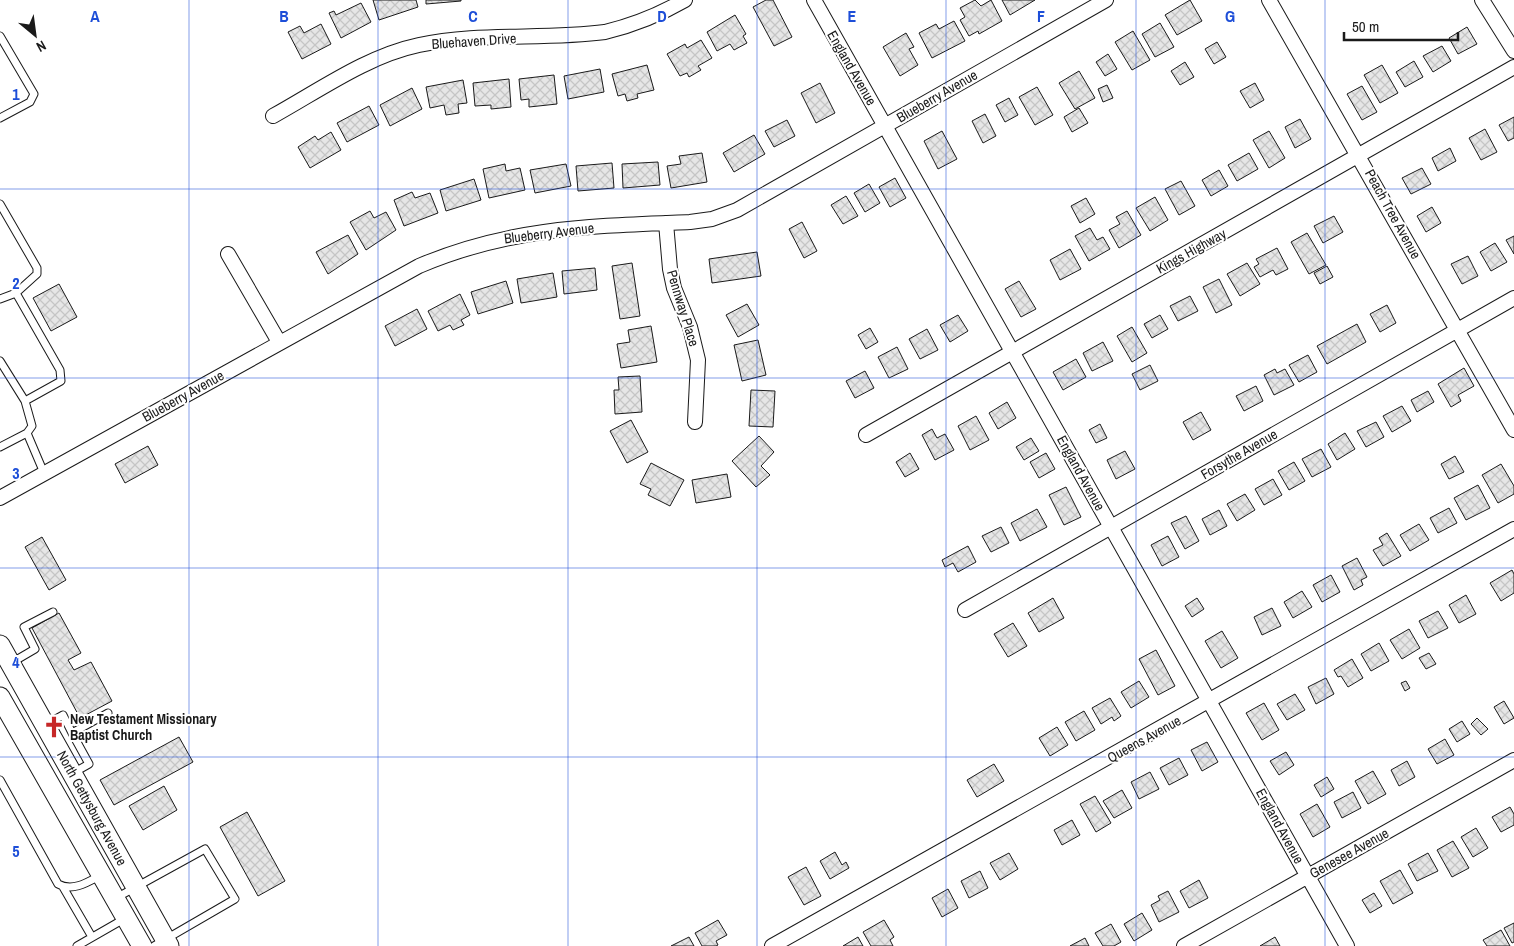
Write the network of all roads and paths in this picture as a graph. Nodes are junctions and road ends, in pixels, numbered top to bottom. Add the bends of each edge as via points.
1 (686, 0) edge
2 (814, 0) edge
3 (1106, 0) edge
4 (1269, 0) edge
5 (1482, 0) edge
6 (0, 36) edge
7 (1514, 51) edge
8 (1514, 67) edge
9 (273, 116) dead end
10 (0, 118) edge
11 (885, 126) junction
12 (1360, 156) junction
13 (0, 204) edge
14 (666, 223) junction
15 (228, 254) dead end
16 (16, 293) junction
17 (1514, 298) edge
18 (0, 299) edge
19 (1458, 330) junction
20 (279, 342) junction
21 (1012, 352) junction
22 (0, 361) edge
23 (25, 401) junction
24 (695, 422) dead end
25 (1514, 430) edge
26 (27, 433) junction
27 (866, 435) dead end
28 (0, 447) edge
29 (44, 473) junction
30 (0, 498) edge
31 (1112, 528) junction
32 (1514, 529) edge
33 (965, 610) dead end
34 (53, 612) dead end
35 (0, 645) edge
36 (10, 663) junction
37 (22, 684) junction
38 (0, 697) edge
39 (1210, 702) junction
40 (108, 713) dead end
41 (45, 725) junction
42 (72, 733) junction
43 (1514, 760) edge
44 (72, 773) junction
45 (0, 780) edge
46 (123, 864) junction
47 (101, 875) junction
48 (1308, 876) junction
49 (63, 887) junction
50 (137, 888) junction
51 (115, 899) junction
52 (148, 907) junction
53 (126, 918) junction
54 (92, 937) junction
55 (163, 944) edge
56 (77, 946) edge
57 (142, 946) edge
58 (772, 946) edge
59 (1184, 946) edge
60 (1347, 946) edge

1 - 9 street, Bluehaven Drive via 661,14 605,32 446,41 393,52
2 - 11 street, England Avenue
3 - 11 street, Blueberry Avenue
4 - 12 street, Peach Tree Avenue
5 - 7 street
6 - 10 lane via 34,94 30,102
8 - 12 street, Kings Highway
11 - 14 street, Blueberry Avenue via 737,210 712,219
11 - 21 street, England Avenue
12 - 19 street, Peach Tree Avenue
12 - 21 street, Kings Highway
13 - 16 lane via 37,268 37,274
14 - 20 street, Blueberry Avenue via 548,230 476,244 419,266
14 - 24 street, Pennway Place via 674,288 690,327 698,360
15 - 20 street
16 - 18 lane
16 - 23 lane via 60,370 61,381
17 - 19 street, Forsythe Avenue
19 - 25 street, Peach Tree Avenue
19 - 31 street, Forsythe Avenue
20 - 29 street, Blueberry Avenue
21 - 27 street, Kings Highway
21 - 31 street, England Avenue
22 - 23 lane
23 - 26 lane via 32,426
26 - 28 lane
26 - 29 lane
29 - 30 street, Blueberry Avenue
31 - 33 street, Forsythe Avenue
31 - 39 street, England Avenue
32 - 39 street, Queens Avenue
34 - 36 lane via 24,627 35,649
35 - 36 main road, North Gettysburg Avenue
36 - 37 main road, North Gettysburg Avenue
37 - 38 main road
37 - 41 main road, North Gettysburg Avenue
38 - 47 main road, North Gettysburg Avenue
39 - 48 street, England Avenue
39 - 58 street, Queens Avenue
40 - 42 lane
41 - 42 lane via 63,715
41 - 44 main road, North Gettysburg Avenue
42 - 44 lane via 89,764
43 - 48 street, Genesee Avenue
44 - 46 main road, North Gettysburg Avenue
45 - 49 lane via 58,884
46 - 47 main road
46 - 50 main road, North Gettysburg Avenue
47 - 49 lane via 78,886
47 - 51 main road, North Gettysburg Avenue
48 - 59 street, Genesee Avenue
48 - 60 street, England Avenue
49 - 54 lane
50 - 51 lane
50 - 52 main road, North Gettysburg Avenue
50 - 55 lane via 205,849 236,900
51 - 53 main road, North Gettysburg Avenue
52 - 53 main road
52 - 55 main road, North Gettysburg Avenue
53 - 54 lane
53 - 57 main road, North Gettysburg Avenue
54 - 56 lane

